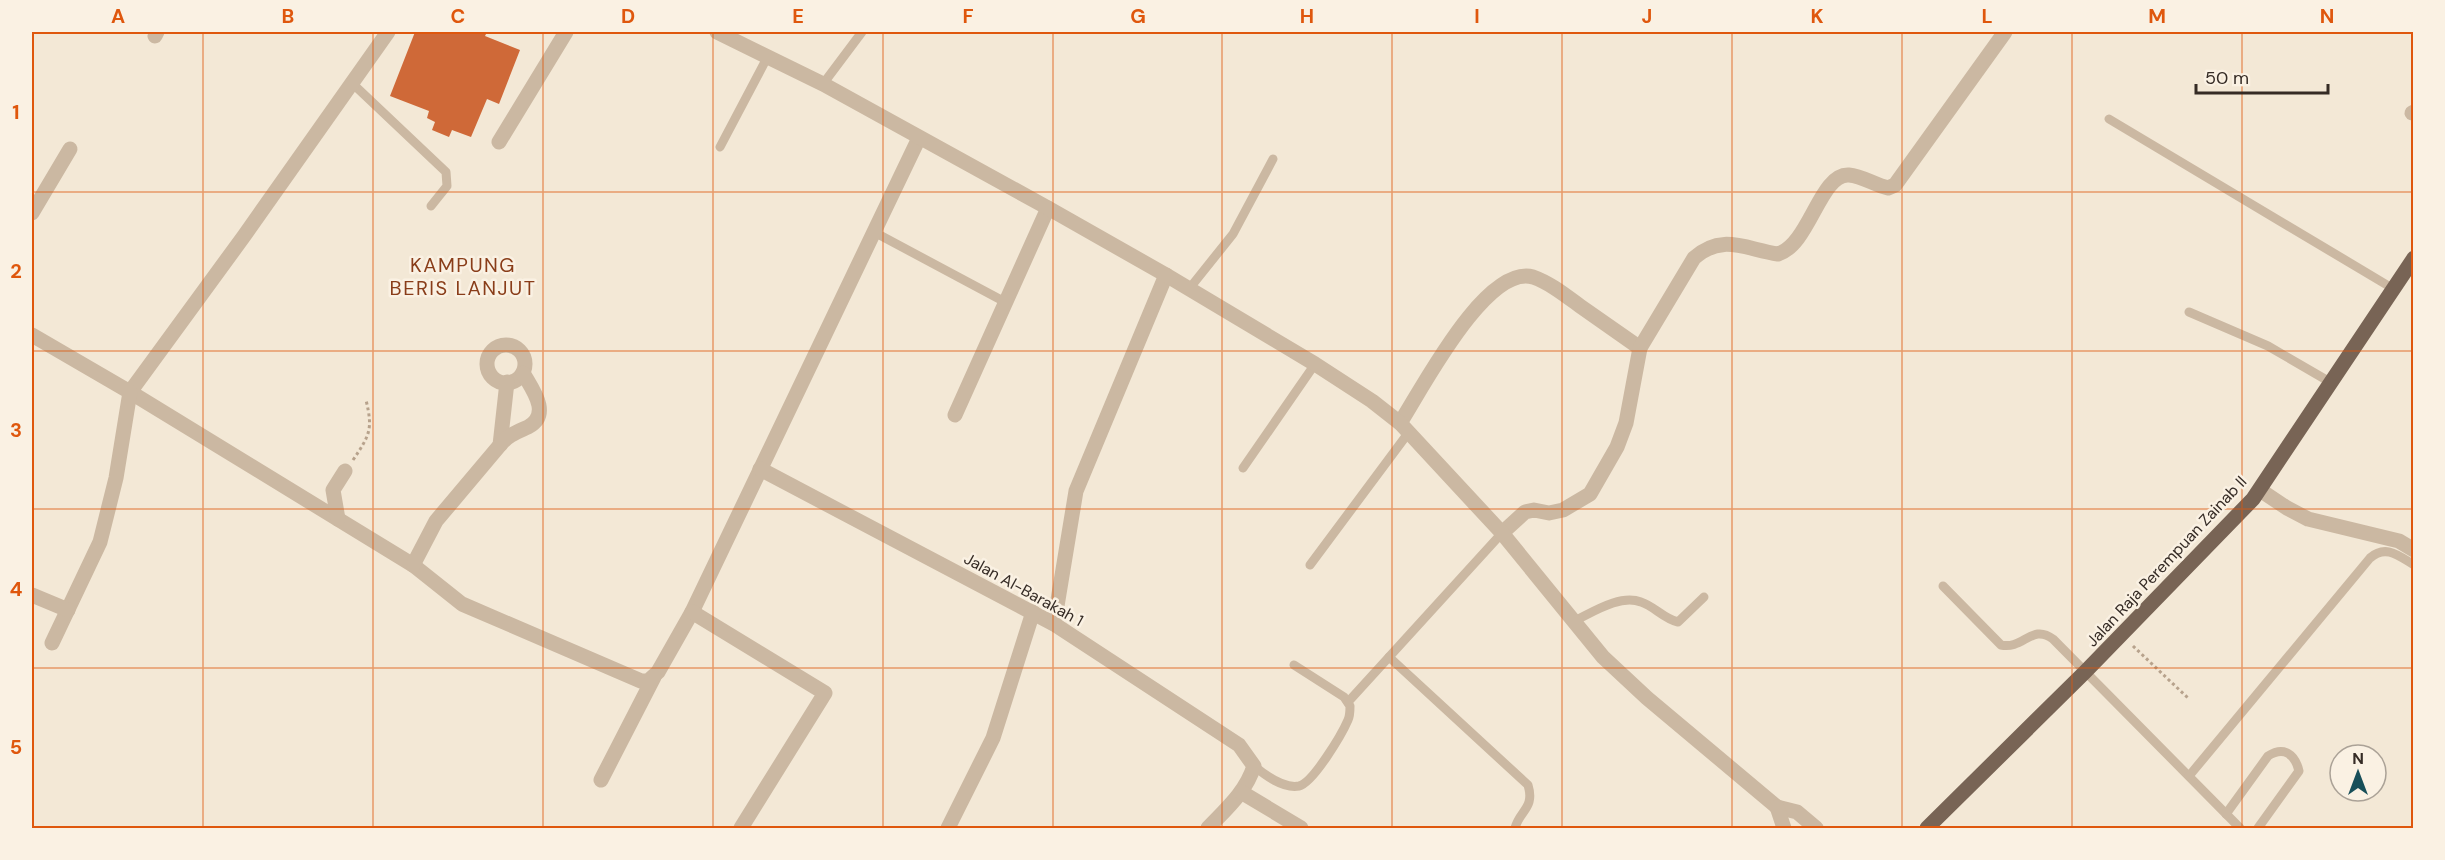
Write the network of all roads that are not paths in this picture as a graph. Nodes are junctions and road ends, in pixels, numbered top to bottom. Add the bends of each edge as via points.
1 (388, 32) edge
2 (566, 32) edge
3 (717, 32) edge
4 (862, 32) edge
5 (2006, 32) edge
6 (768, 56) junction
7 (353, 84) junction
8 (823, 84) junction
9 (2109, 119) dead end
10 (919, 138) junction
11 (499, 142) dead end
12 (720, 147) dead end
13 (70, 149) dead end
14 (1273, 159) dead end
15 (431, 207) dead end
16 (1048, 208) junction
17 (32, 213) edge
18 (874, 232) junction
19 (2414, 258) edge
20 (1166, 275) junction
21 (2392, 288) junction
22 (1189, 289) junction
23 (1005, 302) junction
24 (2188, 312) dead end
25 (32, 335) edge
26 (1640, 348) junction
27 (1315, 364) junction
28 (523, 373) junction
29 (507, 382) junction
30 (2330, 382) junction
31 (130, 392) junction
32 (955, 415) dead end
33 (1404, 427) junction
34 (500, 445) junction
35 (1243, 468) dead end
36 (760, 469) junction
37 (345, 471) road end
38 (2260, 490) junction
39 (338, 519) junction
40 (1502, 533) junction
41 (2414, 550) edge
42 (413, 565) junction
43 (1310, 565) dead end
44 (2414, 565) edge
45 (1943, 586) dead end
46 (32, 595) edge
47 (1704, 597) dead end
48 (68, 610) junction
49 (692, 612) junction
50 (1033, 612) junction
51 (1574, 621) junction
52 (1054, 624) junction
53 (52, 643) dead end
54 (1389, 657) junction
55 (1294, 665) dead end
56 (2085, 672) junction
57 (654, 677) junction
58 (1348, 702) junction
59 (1254, 766) junction
60 (2189, 776) junction
61 (601, 780) dead end
62 (1241, 792) junction
63 (1777, 807) junction
64 (2226, 814) junction
65 (741, 828) edge
66 (948, 828) edge
67 (1208, 828) edge
68 (1301, 828) edge
69 (1515, 828) edge
70 (1784, 828) edge
71 (1816, 828) edge
72 (1928, 828) edge
73 (2240, 828) edge
74 (2258, 828) edge

1 - 7 street
2 - 11 street
3 - 6 street
4 - 8 lane
5 - 26 street via 1896,185 1888,188 1849,175 1835,178 1787,252 1778,254 1723,243 1706,248 1694,258
6 - 8 street
6 - 12 lane
7 - 15 lane via 446,172 447,186
7 - 31 street
8 - 10 street
9 - 21 lane
10 - 16 street
10 - 18 street
13 - 17 street
14 - 22 lane via 1233,234
16 - 20 street
16 - 23 street
18 - 23 lane
18 - 36 street
19 - 21 main road, Jalan Raja Perempuan Zainab II
20 - 22 street
20 - 52 street via 1076,491
21 - 30 main road, Jalan Raja Perempuan Zainab II
22 - 27 street
23 - 32 street
24 - 30 lane via 2260,342
25 - 31 street
26 - 33 street via 1552,286 1533,277 1508,280 1471,312
26 - 40 street via 1626,423 1590,494 1563,510 1525,512
27 - 33 street
27 - 35 lane
28 - 29 street
28 - 29 street via 525,362 521,352 513,346 497,347 489,356 488,366 496,379
28 - 34 street via 539,402 539,416 536,422 508,435
29 - 34 street
30 - 38 main road, Jalan Raja Perempuan Zainab II
31 - 39 street
31 - 48 street via 116,478 100,542
33 - 40 street
33 - 43 lane
34 - 42 street via 436,522
36 - 49 street
36 - 50 street, Jalan Al-Barakah 1
37 - 39 street via 333,490
38 - 41 street via 2308,519 2399,541
38 - 56 main road, Jalan Raja Perempuan Zainab II
39 - 42 street
40 - 51 street
40 - 54 lane
42 - 57 street via 462,604 634,680
44 - 60 lane via 2388,551 2370,558
45 - 56 lane via 2001,645 2015,646 2032,633 2047,634
46 - 48 street
47 - 51 lane via 1678,621 1640,601 1626,600
48 - 53 street
49 - 57 street
49 - 65 street via 825,693
50 - 52 street, Jalan Al-Barakah 1
50 - 66 street via 993,738
51 - 63 street via 1603,657 1647,698
52 - 59 street, Jalan Al-Barakah 1 via 1239,745
54 - 58 lane
54 - 69 lane via 1528,785 1528,806
55 - 58 lane
56 - 60 lane
56 - 72 main road, Jalan Raja Perempuan Zainab II
57 - 61 street
58 - 59 lane via 1349,720 1314,775 1302,785 1271,779
59 - 62 street
60 - 64 lane
62 - 67 street
62 - 68 street
63 - 70 street
63 - 71 street via 1797,812
64 - 73 lane
64 - 74 lane via 2268,756 2285,751 2297,762 2299,771

